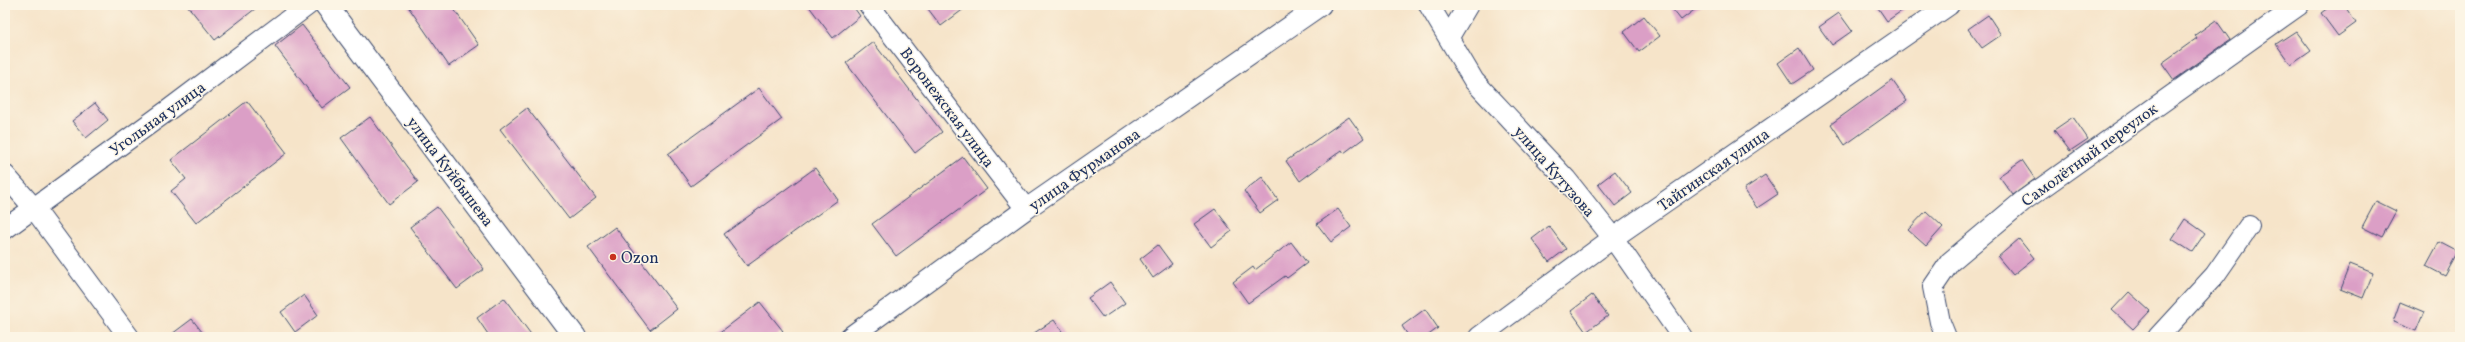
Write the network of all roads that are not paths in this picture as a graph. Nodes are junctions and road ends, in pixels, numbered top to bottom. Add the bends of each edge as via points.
1 (308, 5) edge
2 (326, 5) edge
3 (870, 5) edge
4 (1321, 5) edge
5 (1468, 5) edge
6 (1949, 5) edge
7 (2299, 5) edge
8 (1436, 6) edge
9 (1448, 37) junction
10 (5, 175) edge
11 (33, 207) junction
12 (1026, 210) junction
13 (2249, 226) dead end
14 (5, 229) edge
15 (1613, 238) junction
16 (128, 337) edge
17 (575, 337) edge
18 (850, 337) edge
19 (1479, 337) edge
20 (1682, 337) edge
21 (1946, 337) edge
22 (2158, 337) edge

1 - 11 street, Угольная улица
2 - 17 street, улица Куйбышева
3 - 12 street, Воронежская улица
4 - 12 street, улица Фурманова
5 - 9 street
6 - 15 street, Тайгинская улица
7 - 21 street, Самолётный переулок via 2023,201 1950,262 1933,287 1940,322
8 - 9 street, улица Кутузова
9 - 15 street, улица Кутузова via 1474,81 1566,179
10 - 11 street
11 - 14 street, Угольная улица
11 - 16 street
12 - 18 street, улица Фурманова
13 - 22 street via 2216,275
15 - 19 street, Тайгинская улица
15 - 20 street, улица Кутузова

